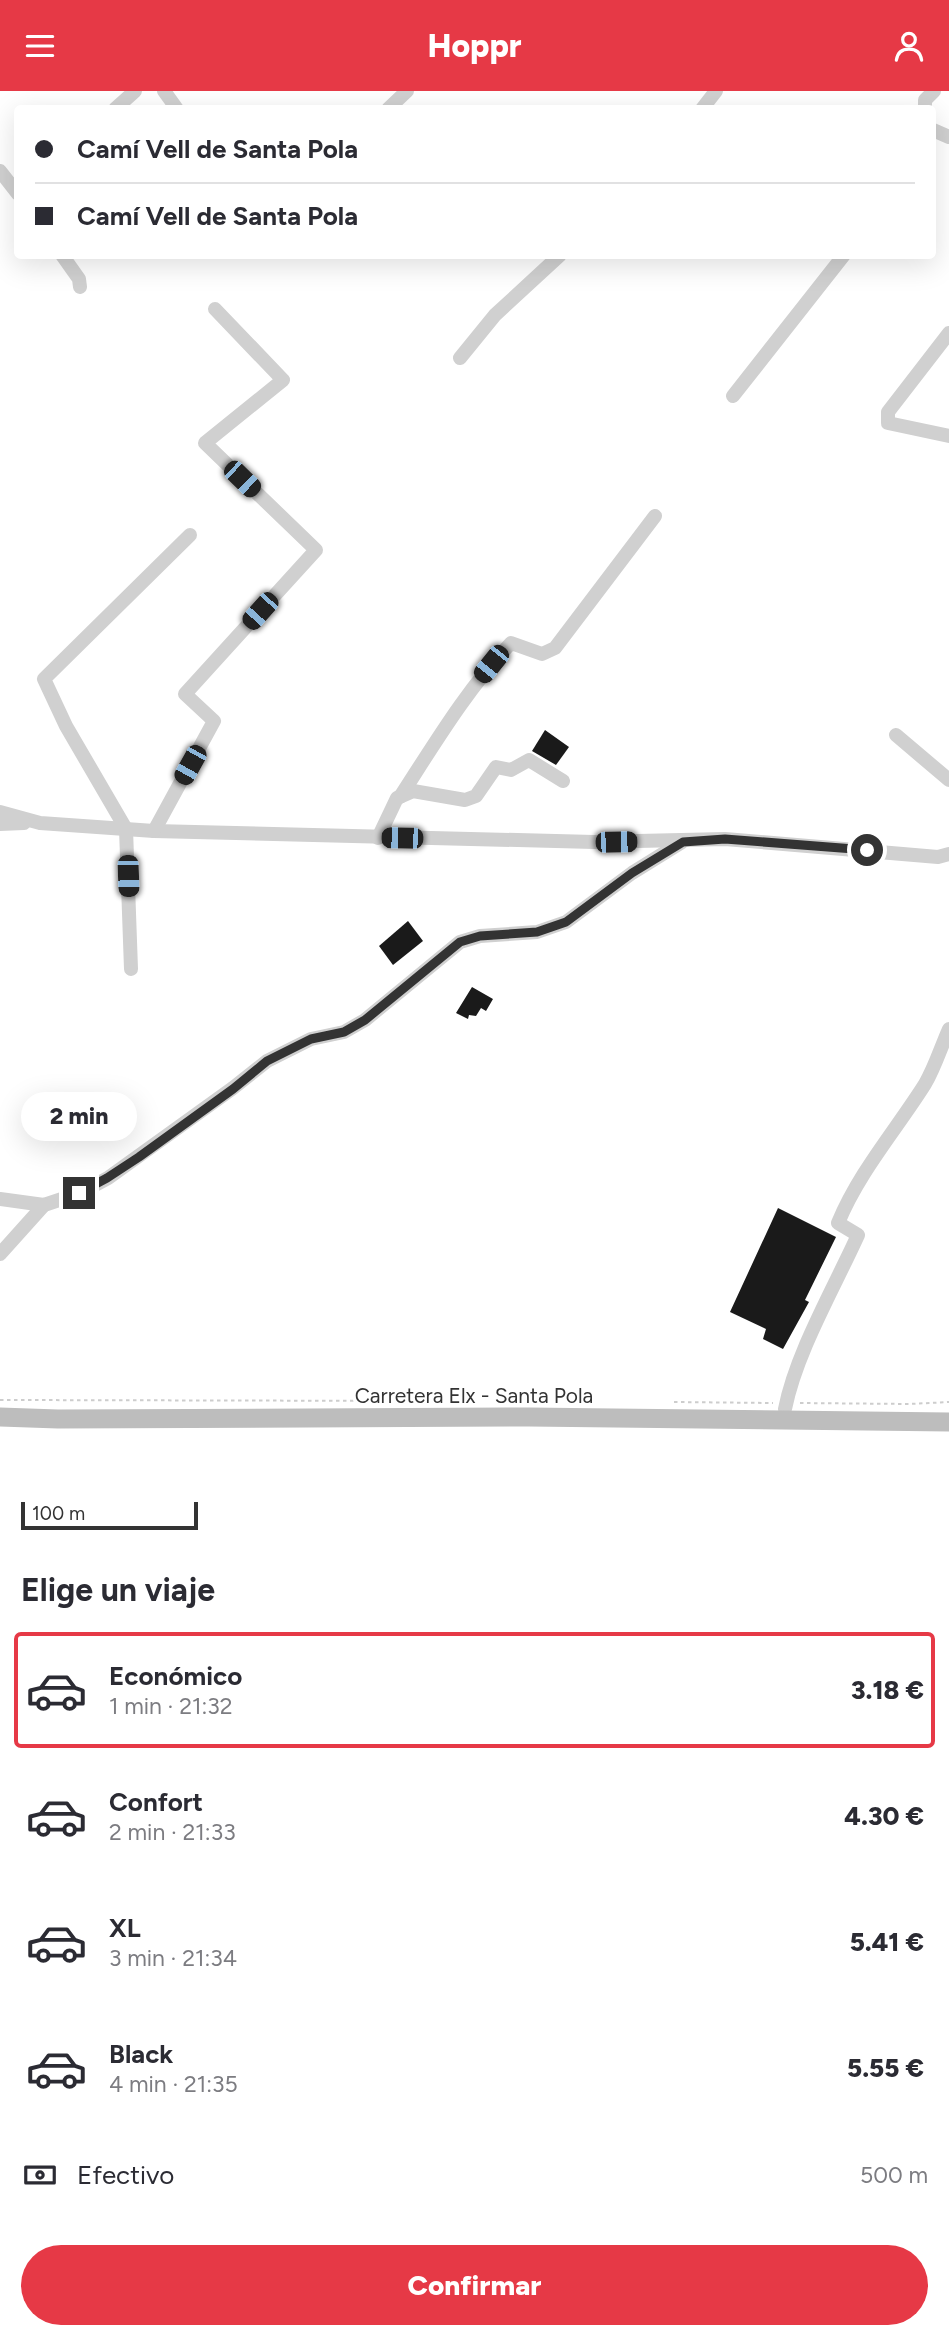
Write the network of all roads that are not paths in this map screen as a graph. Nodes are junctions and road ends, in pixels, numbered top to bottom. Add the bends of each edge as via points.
1 (135, 91) edge
2 (407, 91) edge
3 (716, 91) edge
4 (934, 91) edge
5 (120, 105) edge
6 (392, 105) edge
7 (705, 105) edge
8 (925, 105) edge
9 (0, 171) edge
10 (14, 189) edge
11 (65, 259) edge
12 (556, 259) edge
13 (841, 259) edge
14 (80, 287) dead end
15 (215, 309) dead end
16 (949, 333) edge
17 (460, 358) dead end
18 (733, 396) dead end
19 (949, 436) edge
20 (655, 516) dead end
21 (190, 535) dead end
22 (896, 735) dead end
23 (949, 780) edge
24 (563, 781) dead end
25 (400, 797) junction
26 (0, 812) edge
27 (40, 823) junction
28 (0, 824) edge
29 (126, 829) junction
30 (154, 831) junction
31 (378, 838) junction
32 (683, 842) junction
33 (949, 854) edge
34 (131, 969) dead end
35 (949, 1029) edge
36 (0, 1199) edge
37 (44, 1205) junction
38 (0, 1254) edge
39 (0, 1407) edge
40 (785, 1409) junction
41 (949, 1410) edge
42 (0, 1417) edge
43 (949, 1422) edge

1 - 5 street
2 - 6 street
3 - 7 street
4 - 8 street
9 - 10 street
11 - 14 street
12 - 17 street via 495,315
13 - 18 street
15 - 30 street via 283,380 205,443 316,550 185,694 214,721
16 - 19 street via 888,412 888,423
20 - 25 street via 555,648 542,654 511,643 491,664
21 - 29 street via 44,679
22 - 23 street
24 - 25 street via 529,760 511,770 496,767 475,796 465,800 413,791
25 - 31 street
26 - 27 street
27 - 28 street
27 - 29 street
29 - 30 street
29 - 34 street
30 - 31 street
31 - 32 street
32 - 33 street via 725,839
32 - 37 street via 566,922 537,932 460,942 365,1020 267,1061 107,1178
35 - 40 street via 927,1081 865,1173 838,1223 858,1235 788,1391
36 - 37 street
37 - 38 street
39 - 40 main road, Carretera Elx - Santa Pola
40 - 41 main road, Carretera Elx - Santa Pola
42 - 43 main road, Carretera Elx - Santa Pola

